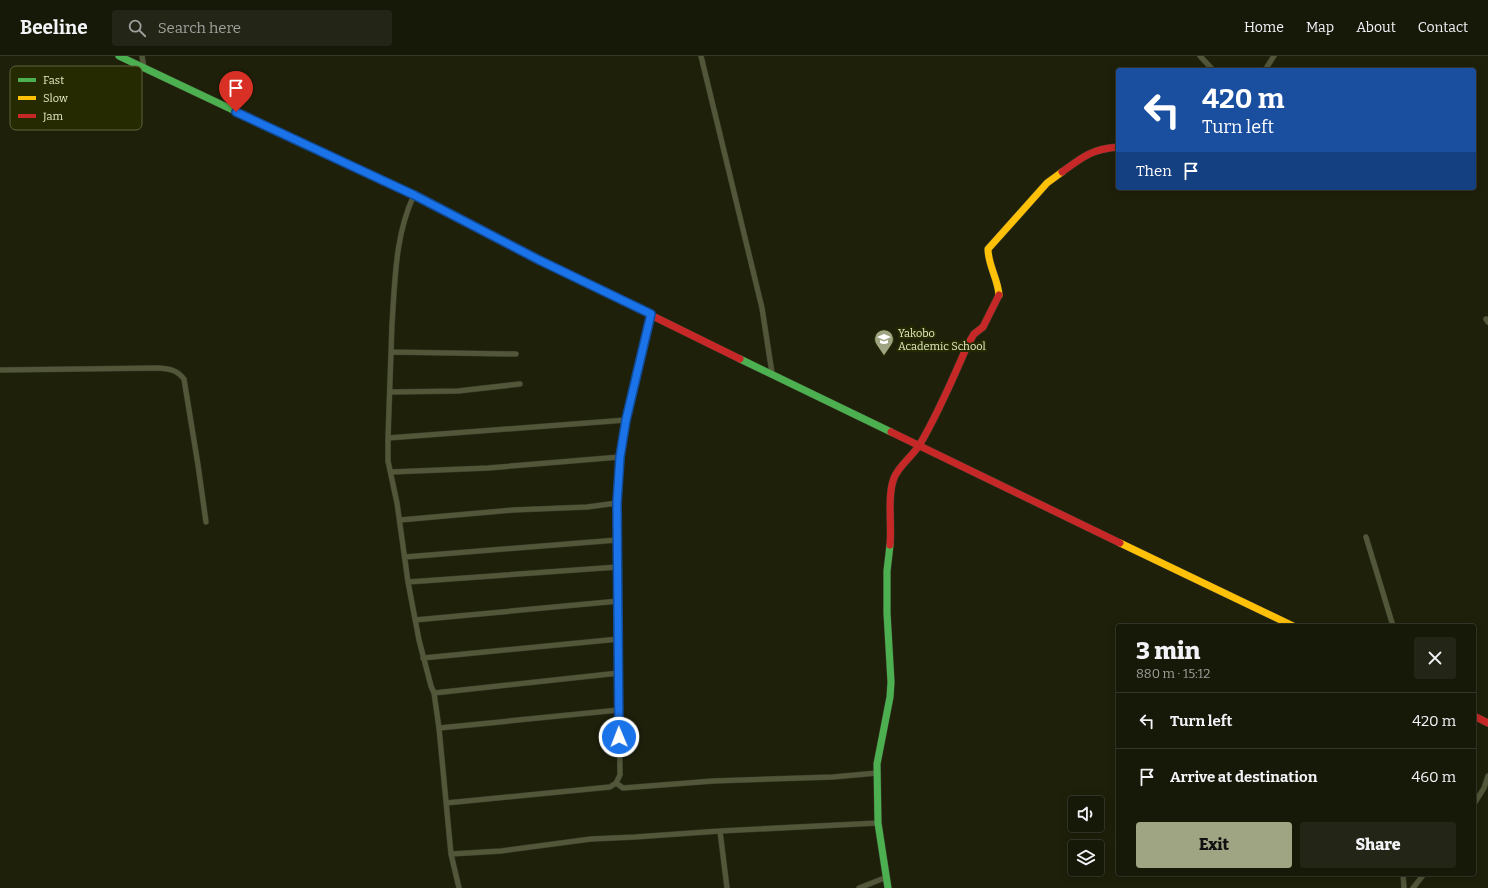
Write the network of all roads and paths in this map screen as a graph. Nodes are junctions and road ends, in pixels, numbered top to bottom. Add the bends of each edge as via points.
1 (119, 56) edge
2 (142, 56) edge
3 (701, 56) edge
4 (1200, 56) edge
5 (1274, 56) edge
6 (140, 66) edge
7 (144, 68) joint
8 (1211, 68) edge
9 (1266, 68) edge
10 (1116, 147) edge
11 (414, 195) junction
12 (651, 314) junction
13 (391, 352) junction
14 (516, 354) dead end
15 (0, 370) edge
16 (772, 373) junction
17 (520, 384) dead end
18 (390, 392) junction
19 (626, 420) junction
20 (388, 438) junction
21 (919, 446) junction
22 (620, 457) junction
23 (391, 472) junction
24 (617, 503) junction
25 (400, 520) junction
26 (206, 522) dead end
27 (1366, 537) dead end
28 (618, 540) junction
29 (405, 557) junction
30 (618, 567) junction
31 (408, 582) junction
32 (619, 601) junction
33 (416, 620) junction
34 (1289, 624) edge
35 (1392, 624) edge
36 (619, 638) junction
37 (423, 658) junction
38 (619, 673) junction
39 (434, 694) junction
40 (619, 710) junction
41 (1476, 717) edge
42 (1488, 723) edge
43 (439, 728) junction
44 (877, 773) junction
45 (1488, 776) edge
46 (616, 783) junction
47 (1476, 801) edge
48 (446, 803) junction
49 (878, 823) junction
50 (720, 831) junction
51 (451, 854) junction
52 (1403, 876) edge
53 (1422, 876) edge
54 (887, 877) junction
55 (459, 888) edge
56 (727, 888) edge
57 (858, 888) edge
58 (888, 888) edge
59 (1404, 888) edge
60 (1413, 888) edge

1 - 6 street
2 - 7 street
3 - 16 street via 762,308
4 - 8 street
5 - 9 street
7 - 11 street
10 - 21 street via 1085,155 1047,183 988,249 999,294 983,327 974,334 968,344 934,420
11 - 12 street
11 - 13 street via 399,246
12 - 16 street
12 - 19 street
13 - 14 street
13 - 18 street
15 - 26 street via 159,368 179,373 184,379
16 - 21 street
17 - 18 street via 458,391
18 - 20 street
19 - 20 street
19 - 22 street
20 - 23 street via 388,461
21 - 34 street
21 - 44 street via 894,478 892,490 887,571 891,682
22 - 23 street via 488,468
22 - 24 street
23 - 25 street
24 - 25 street
24 - 28 street
25 - 29 street
27 - 35 street
28 - 29 street
28 - 30 street
29 - 31 street
30 - 31 street
30 - 32 street
31 - 33 street
32 - 33 street
32 - 36 street
33 - 37 street
36 - 37 street
36 - 38 street
37 - 39 street
38 - 39 street
38 - 40 street
39 - 43 street
40 - 43 street
40 - 46 street via 620,776
41 - 42 street
43 - 48 street
44 - 46 street via 623,788
44 - 49 street
45 - 47 street
46 - 48 street via 610,787
48 - 51 street
49 - 50 street
49 - 54 street
50 - 51 street via 591,839 501,851
50 - 56 street
51 - 55 street
52 - 59 street
53 - 60 street
54 - 57 street
54 - 58 street

